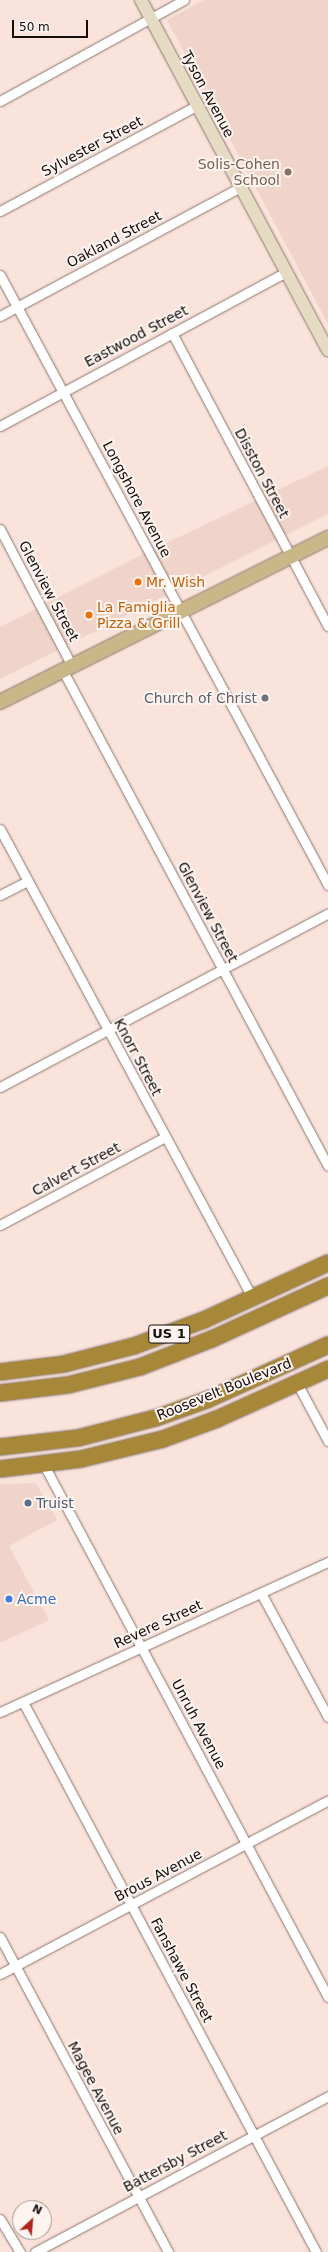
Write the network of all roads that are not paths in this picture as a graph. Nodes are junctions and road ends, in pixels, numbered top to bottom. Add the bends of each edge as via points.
1 (141, 0) edge
2 (184, 0) edge
3 (151, 18) junction
4 (0, 101) edge
5 (198, 105) junction
6 (241, 187) junction
7 (0, 211) edge
8 (286, 272) junction
9 (0, 275) edge
10 (17, 307) junction
11 (0, 316) edge
12 (172, 333) junction
13 (328, 350) edge
14 (63, 392) junction
15 (0, 426) edge
16 (0, 529) edge
17 (328, 538) edge
18 (291, 557) junction
19 (181, 612) junction
20 (328, 626) edge
21 (68, 668) junction
22 (0, 702) edge
23 (0, 828) edge
24 (28, 881) junction
25 (328, 885) edge
26 (0, 895) edge
27 (328, 913) edge
28 (224, 970) junction
29 (107, 1030) junction
30 (0, 1087) edge
31 (166, 1137) junction
32 (328, 1166) edge
33 (0, 1225) edge
34 (328, 1263) edge
35 (328, 1286) edge
36 (252, 1297) junction
37 (328, 1345) edge
38 (328, 1369) edge
39 (0, 1372) edge
40 (297, 1383) junction
41 (0, 1393) edge
42 (328, 1441) edge
43 (0, 1447) edge
44 (44, 1464) junction
45 (0, 1469) edge
46 (328, 1562) edge
47 (261, 1592) junction
48 (142, 1647) junction
49 (23, 1702) junction
50 (0, 1712) edge
51 (328, 1717) edge
52 (328, 1800) edge
53 (246, 1843) junction
54 (131, 1904) junction
55 (0, 1937) edge
56 (15, 1966) junction
57 (0, 1974) edge
58 (328, 1997) edge
59 (328, 2096) edge
60 (254, 2135) junction
61 (138, 2197) junction
62 (0, 2219) edge
63 (20, 2252) edge
64 (35, 2252) edge
65 (168, 2252) edge
66 (316, 2252) edge

1 - 3 street, Tyson Avenue
2 - 3 street
3 - 4 street
3 - 5 street, Tyson Avenue
5 - 6 street, Tyson Avenue
5 - 7 street, Sylvester Street
6 - 8 street, Tyson Avenue
6 - 10 street, Oakland Street
8 - 12 street, Eastwood Street
8 - 13 street, Tyson Avenue
9 - 10 street, Longshore Avenue
10 - 11 street, Oakland Street
10 - 14 street, Longshore Avenue
12 - 14 street, Eastwood Street
12 - 18 street, Disston Street
14 - 15 street, Eastwood Street
14 - 19 street, Longshore Avenue
16 - 21 street, Glenview Street
17 - 18 main road
18 - 19 main road
18 - 20 street, Disston Street
19 - 21 main road
19 - 25 street, Longshore Avenue
21 - 22 main road
21 - 28 street, Glenview Street
23 - 24 street, Knorr Street
24 - 26 street
24 - 29 street, Knorr Street
27 - 28 street
28 - 29 street
28 - 32 street, Glenview Street
29 - 30 street
29 - 31 street, Knorr Street
31 - 33 street, Calvert Street
31 - 36 street, Knorr Street
34 - 36 highway, US 1
35 - 41 highway, US 1 via 207,1342 140,1367 68,1385
36 - 39 highway, US 1 via 181,1329 134,1346 64,1364
37 - 43 highway, Roosevelt Boulevard via 209,1399 156,1418 78,1438
38 - 40 highway, Roosevelt Boulevard
40 - 42 street
40 - 44 highway, Roosevelt Boulevard via 217,1419 163,1439 88,1458
44 - 45 highway, Roosevelt Boulevard
44 - 48 street, Unruh Avenue
46 - 47 street, Revere Street
47 - 48 street, Revere Street
47 - 51 street
48 - 49 street, Revere Street
48 - 53 street, Unruh Avenue
49 - 50 street, Revere Street
49 - 54 street, Fanshawe Street
52 - 53 street, Brous Avenue
53 - 54 street, Brous Avenue
53 - 58 street, Unruh Avenue
54 - 56 street, Brous Avenue
54 - 60 street, Fanshawe Street
55 - 56 street, Magee Avenue
56 - 57 street, Brous Avenue
56 - 61 street, Magee Avenue
59 - 60 street, Battersby Street
60 - 61 street, Battersby Street
60 - 66 street, Fanshawe Street
61 - 64 street, Battersby Street
61 - 65 street, Magee Avenue
62 - 63 street

